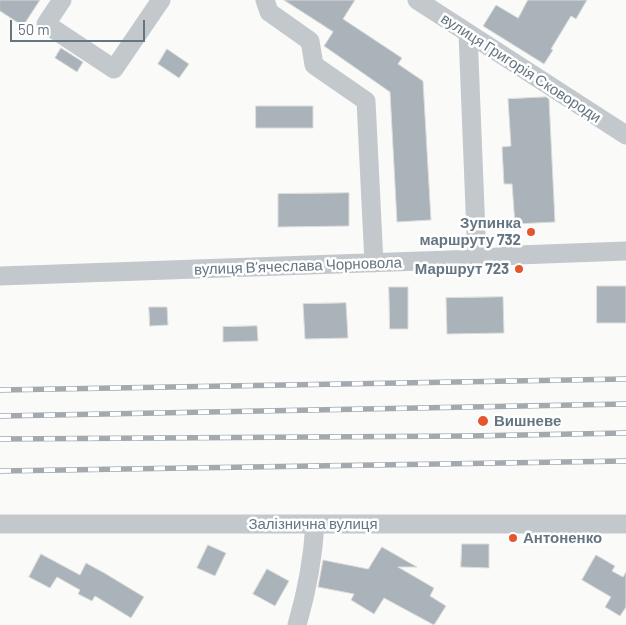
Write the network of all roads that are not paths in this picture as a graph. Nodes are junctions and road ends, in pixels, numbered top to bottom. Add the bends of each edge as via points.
1 (62, 0) edge
2 (161, 0) edge
3 (265, 0) edge
4 (417, 0) edge
5 (468, 34) junction
6 (626, 135) edge
7 (626, 251) edge
8 (476, 259) junction
9 (374, 263) junction
10 (0, 276) edge
11 (315, 524) junction
12 (626, 524) edge
13 (2, 529) edge
14 (297, 625) edge

1 - 2 street via 46,24 114,69
3 - 9 street via 269,12 310,41 314,65 366,101
4 - 5 street, вулиця Григорія Сковороди
5 - 6 street, вулиця Григорія Сковороди
5 - 8 street
7 - 8 street, вулиця Вʼячеслава Чорновола
8 - 9 street, вулиця Вʼячеслава Чорновола
9 - 10 street, вулиця Вʼячеслава Чорновола
11 - 12 street, Залізнична вулиця
11 - 13 street, Залізнична вулиця
11 - 14 street via 313,555

